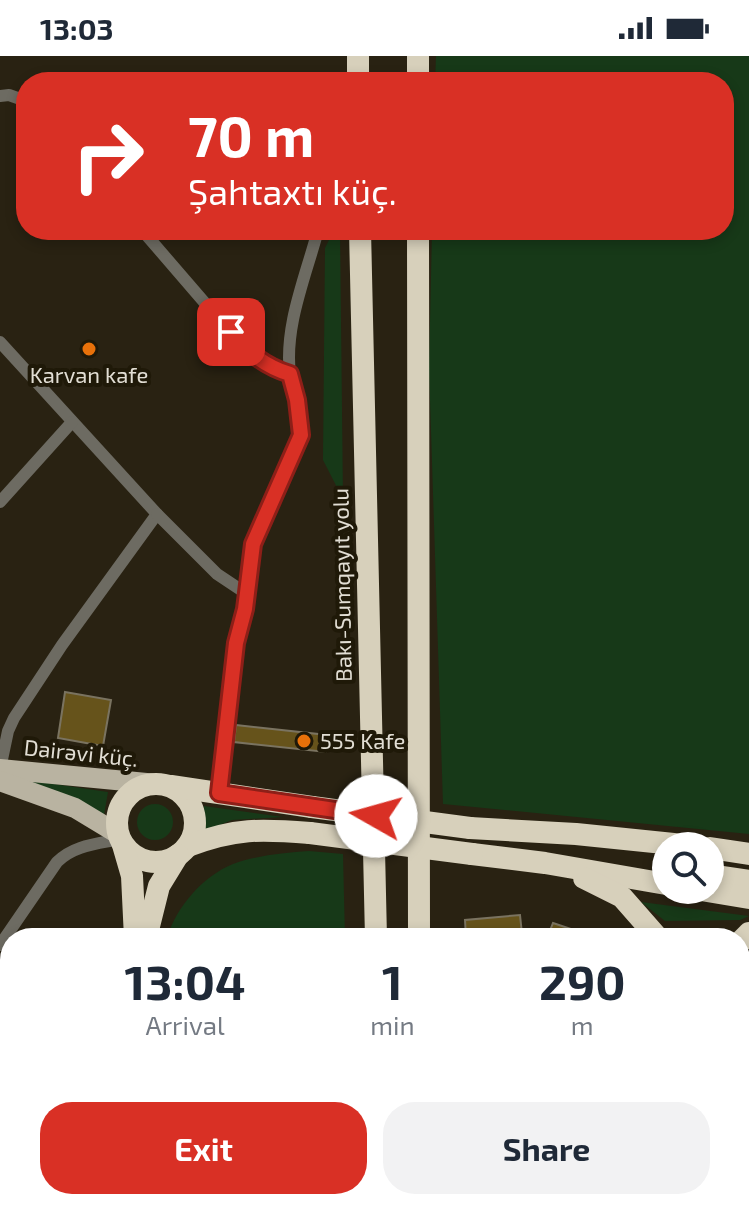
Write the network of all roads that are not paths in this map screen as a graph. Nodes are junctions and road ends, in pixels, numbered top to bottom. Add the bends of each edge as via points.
1 (151, 240) edge
2 (315, 240) edge
3 (360, 240) edge
4 (418, 240) edge
5 (0, 342) edge
6 (290, 374) junction
7 (72, 422) junction
8 (0, 502) edge
9 (157, 514) junction
10 (247, 594) junction
11 (0, 769) edge
12 (0, 781) edge
13 (160, 784) junction
14 (219, 793) junction
15 (120, 839) junction
16 (652, 842) edge
17 (724, 850) edge
18 (183, 851) junction
19 (749, 854) edge
20 (545, 863) junction
21 (652, 866) edge
22 (724, 877) edge
23 (749, 881) edge
24 (652, 882) edge
25 (724, 894) edge
26 (749, 898) edge
27 (12, 928) edge
28 (135, 928) edge
29 (148, 928) edge
30 (376, 928) edge
31 (419, 928) edge
32 (649, 928) edge

1 - 6 street via 248,353
2 - 6 street via 290,335
3 - 30 highway, Bakı-Sumqayıt yolu
4 - 31 highway
5 - 7 street
6 - 10 street via 301,435 253,544
7 - 8 street
7 - 9 street
9 - 10 street via 217,574
9 - 11 street via 14,718
10 - 14 street via 236,643
11 - 13 main road, Dairəvi küç.
12 - 15 main road, Dairəvi küç. via 75,808
13 - 14 highway
13 - 15 highway via 128,795 118,814
13 - 18 highway via 186,798 192,809 193,834
14 - 16 highway, bridge via 470,828
15 - 18 highway via 142,860 166,861
15 - 27 street via 67,853
15 - 28 highway via 132,876
17 - 19 highway
18 - 20 highway, bridge via 241,830 310,833
18 - 29 highway via 159,886
20 - 21 highway via 600,859
20 - 24 highway
20 - 32 highway via 622,897
22 - 23 highway
25 - 26 highway

